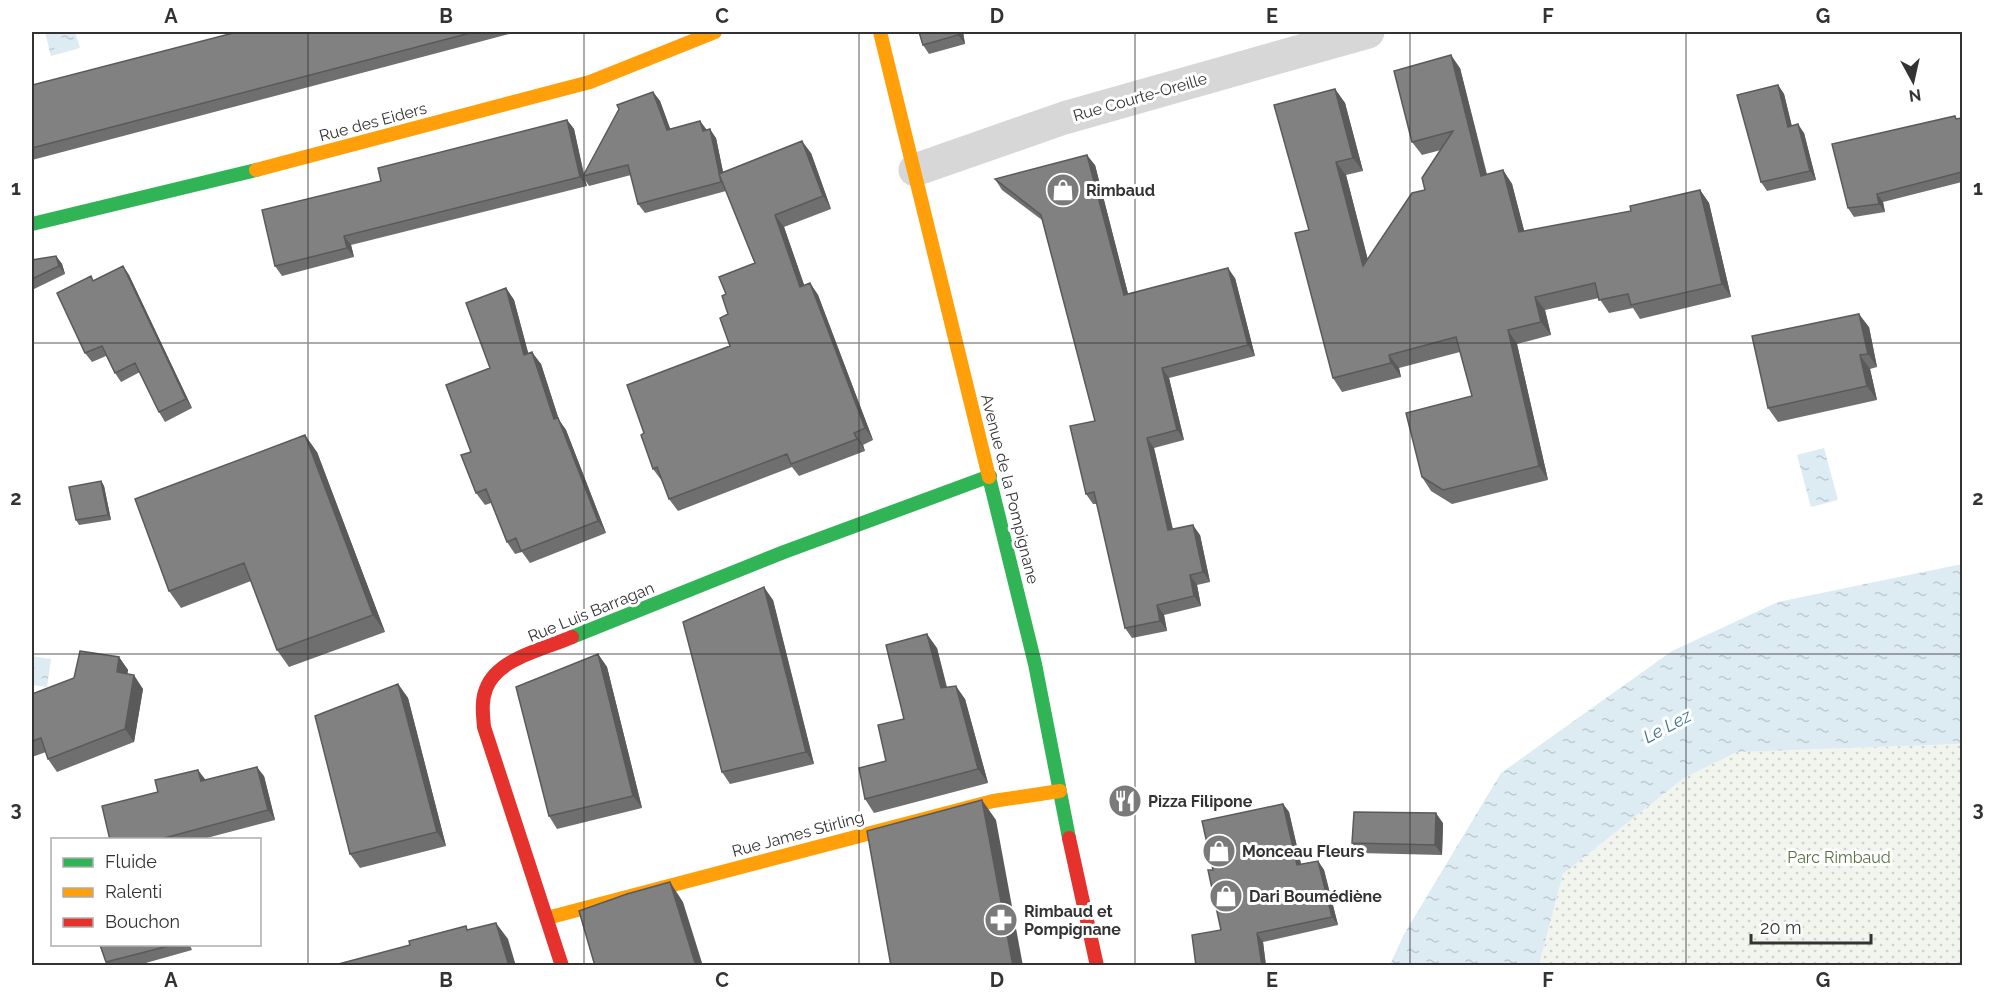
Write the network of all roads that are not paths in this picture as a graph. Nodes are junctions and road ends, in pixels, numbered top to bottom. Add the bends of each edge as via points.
1 (715, 32) edge
2 (880, 32) edge
3 (1368, 32) edge
4 (915, 170) junction
5 (32, 224) edge
6 (990, 476) junction
7 (1060, 791) junction
8 (547, 918) junction
9 (1096, 963) edge
10 (562, 966) edge

1 - 5 street, Rue des Eiders via 590,82 195,186
2 - 4 street, Avenue de la Pompignane
3 - 4 street, Rue Courte-Oreille via 1080,113
4 - 6 street, Avenue de la Pompignane
6 - 7 street, Avenue de la Pompignane via 1035,664
6 - 8 street, Rue Luis Barragan via 784,552 509,663 493,675 482,697 484,727
7 - 8 street, Rue James Stirling via 993,801
7 - 9 street, Avenue de la Pompignane
8 - 10 street, Rue Luis Barragan

